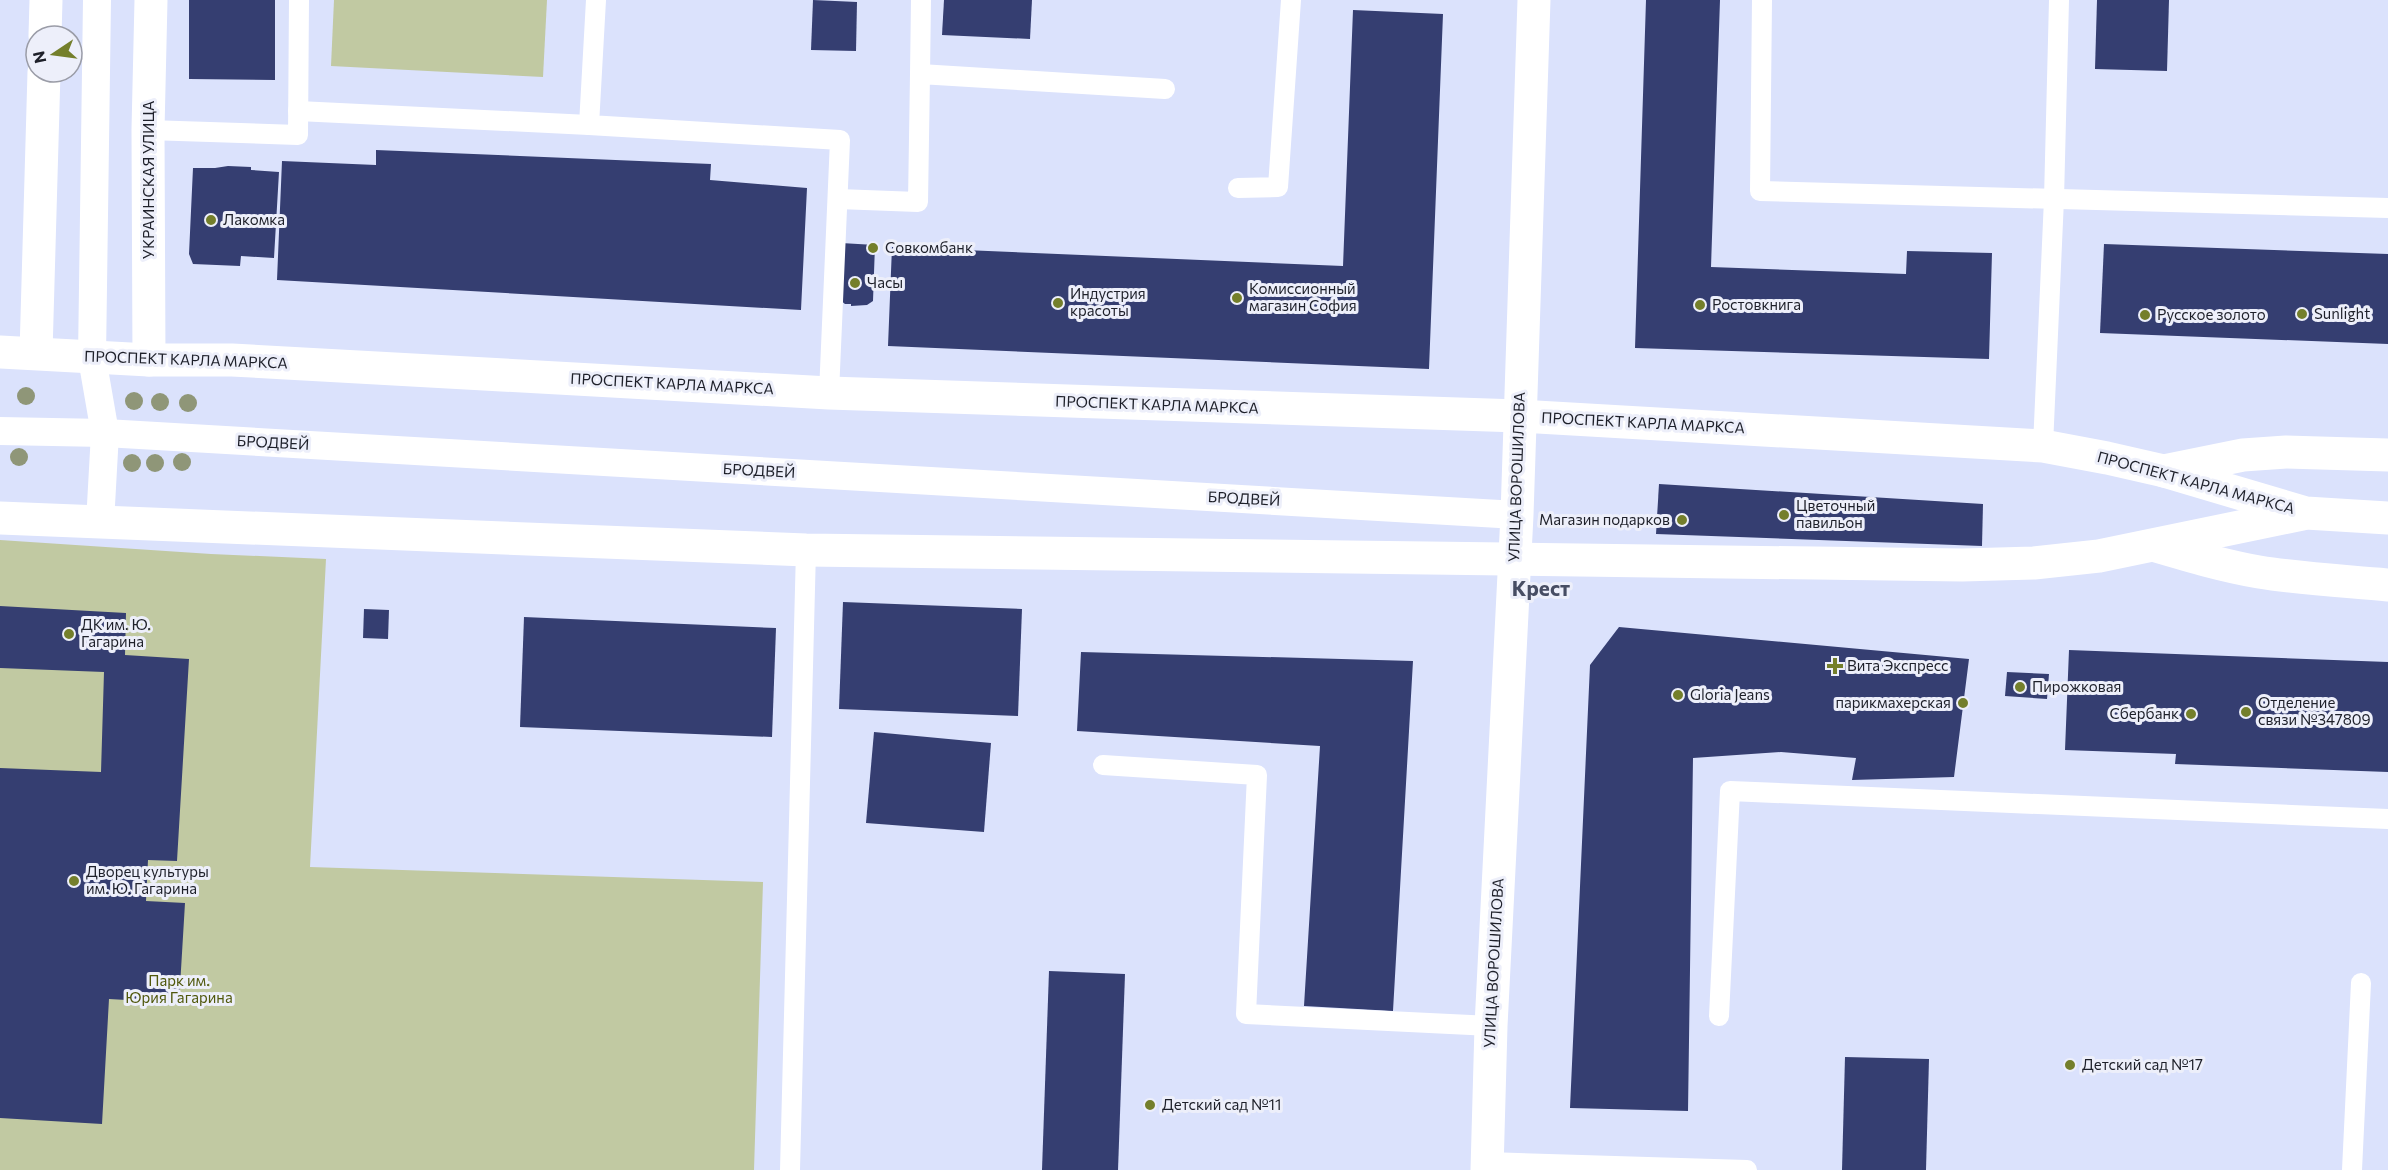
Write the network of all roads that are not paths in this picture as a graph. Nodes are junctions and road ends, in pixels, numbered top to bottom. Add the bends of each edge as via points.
1 (46, 0) edge
2 (97, 0) edge
3 (151, 0) edge
4 (299, 0) edge
5 (596, 0) edge
6 (921, 0) edge
7 (1291, 0) edge
8 (1534, 0) edge
9 (1762, 0) edge
10 (2059, 0) edge
11 (45, 24) edge
12 (920, 74) junction
13 (44, 84) edge
14 (1165, 89) dead end
15 (298, 111) junction
16 (589, 125) junction
17 (148, 130) junction
18 (1238, 188) dead end
19 (838, 199) junction
20 (2054, 199) junction
21 (2388, 208) edge
22 (0, 352) edge
23 (36, 353) junction
24 (92, 358) junction
25 (149, 360) junction
26 (829, 393) junction
27 (1519, 416) junction
28 (0, 431) edge
29 (105, 433) junction
30 (2043, 446) junction
31 (2388, 455) edge
32 (2164, 471) junction
33 (2306, 513) junction
34 (1517, 515) junction
35 (0, 518) edge
36 (2388, 518) edge
37 (100, 523) junction
38 (2156, 546) junction
39 (806, 550) junction
40 (1514, 559) junction
41 (2388, 585) edge
42 (1103, 765) dead end
43 (2388, 819) edge
44 (2361, 983) dead end
45 (1719, 1016) dead end
46 (1491, 1026) junction
47 (1487, 1166) edge
48 (790, 1170) edge
49 (1748, 1170) edge
50 (2352, 1170) edge

1 - 11 street
2 - 24 street
3 - 17 street, УКРАИНСКАЯ УЛИЦА
4 - 15 lane
5 - 16 lane
6 - 12 lane
7 - 18 lane via 1278,187
8 - 27 street, УЛИЦА ВОРОШИЛОВА
9 - 20 lane via 1760,191
10 - 20 lane
12 - 14 lane
12 - 19 lane via 918,202
13 - 23 street
15 - 16 lane
15 - 17 lane via 298,135
16 - 19 lane via 840,140
17 - 25 street, УКРАИНСКАЯ УЛИЦА
19 - 26 lane
20 - 21 lane
20 - 30 lane
22 - 23 street, ПРОСПЕКТ КАРЛА МАРКСА
23 - 24 street, ПРОСПЕКТ КАРЛА МАРКСА
24 - 25 street, ПРОСПЕКТ КАРЛА МАРКСА
24 - 29 street
25 - 26 street, ПРОСПЕКТ КАРЛА МАРКСА via 232,360
26 - 27 street, ПРОСПЕКТ КАРЛА МАРКСА
27 - 30 street, ПРОСПЕКТ КАРЛА МАРКСА
27 - 34 street, УЛИЦА ВОРОШИЛОВА
28 - 29 street, БРОДВЕЙ
29 - 34 street, БРОДВЕЙ
29 - 37 street
30 - 32 street, ПРОСПЕКТ КАРЛА МАРКСА
31 - 32 street via 2286,452
32 - 33 street, ПРОСПЕКТ КАРЛА МАРКСА
33 - 36 street, ПРОСПЕКТ КАРЛА МАРКСА
33 - 38 street, ПРОСПЕКТ КАРЛА МАРКСА
34 - 40 street, УЛИЦА ВОРОШИЛОВА
35 - 37 street, ПРОСПЕКТ КАРЛА МАРКСА
37 - 39 street, ПРОСПЕКТ КАРЛА МАРКСА
38 - 40 street, ПРОСПЕКТ КАРЛА МАРКСА via 2034,563 1962,565
38 - 41 street via 2258,572
39 - 40 street, ПРОСПЕКТ КАРЛА МАРКСА
39 - 48 lane
40 - 46 street, УЛИЦА ВОРОШИЛОВА
42 - 46 lane via 1257,775 1246,1014
43 - 45 lane via 1730,791
44 - 50 lane
46 - 47 street, УЛИЦА ВОРОШИЛОВА
47 - 49 lane

